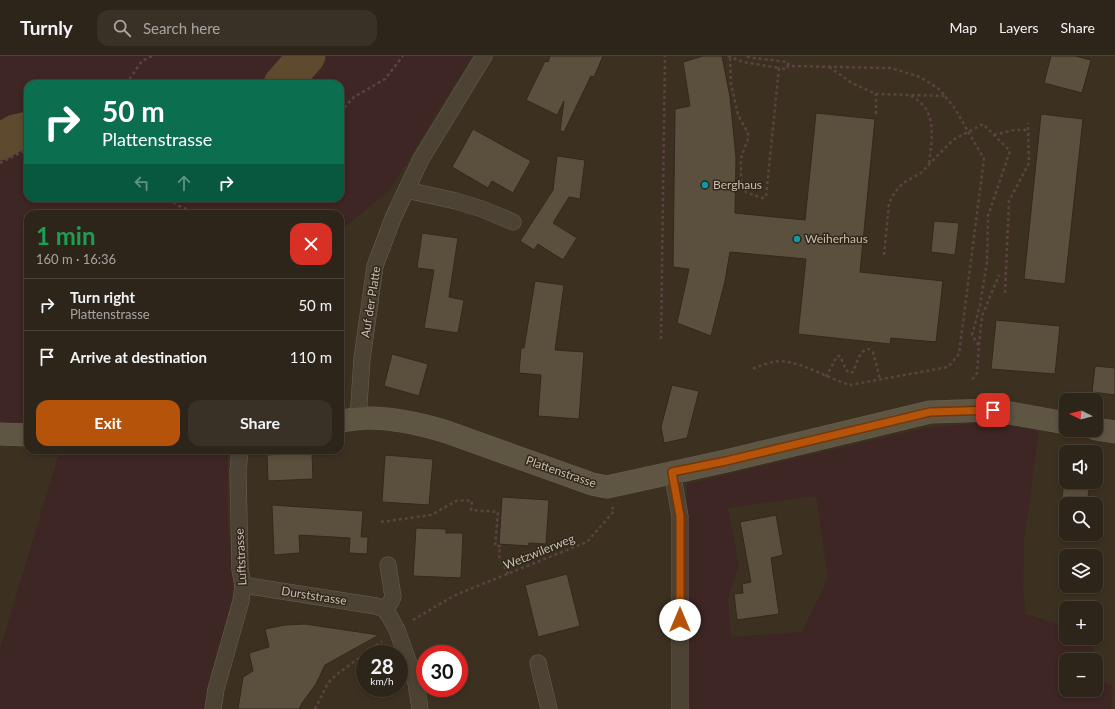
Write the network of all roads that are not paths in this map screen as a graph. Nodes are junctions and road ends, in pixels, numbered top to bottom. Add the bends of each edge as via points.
1 (484, 56) edge
2 (406, 190) junction
3 (513, 222) dead end
4 (349, 420) edge
5 (1059, 422) edge
6 (1103, 430) edge
7 (1115, 432) edge
8 (0, 434) edge
9 (24, 435) edge
10 (240, 454) edge
11 (672, 472) junction
12 (388, 566) dead end
13 (244, 585) junction
14 (384, 609) junction
15 (538, 663) dead end
16 (213, 709) edge
17 (420, 709) edge
18 (549, 709) edge
19 (680, 709) edge

1 - 2 street, Auf der Platte via 421,159
2 - 3 street via 456,201
2 - 4 street, Auf der Platte via 375,266 362,359
4 - 11 street, Plattenstrasse via 368,418 424,425 585,482 608,487
5 - 11 street, Plattenstrasse via 993,410 930,412
6 - 7 street
8 - 9 street
10 - 13 street, Luftstrasse via 240,570
11 - 19 street via 680,516
12 - 14 street via 393,597
13 - 14 street, Durststrasse
13 - 16 street, Luftstrasse
14 - 17 street via 396,630 416,683
15 - 18 street

